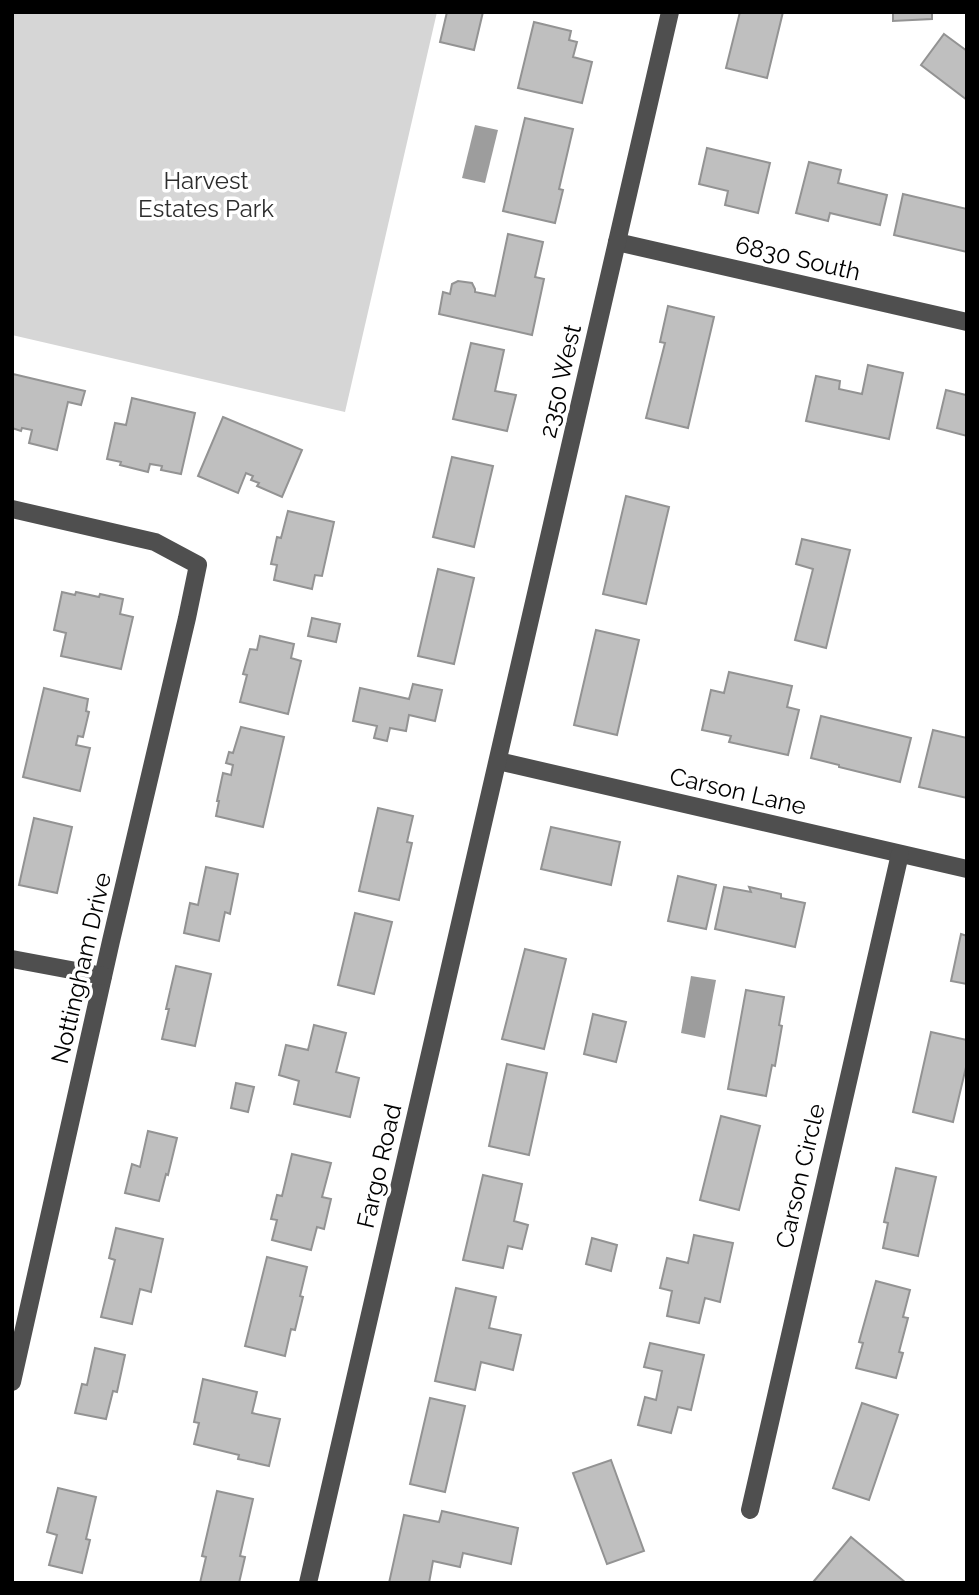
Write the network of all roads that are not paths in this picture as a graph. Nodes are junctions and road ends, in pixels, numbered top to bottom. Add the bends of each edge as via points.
1 (670, 12) edge
2 (617, 242) junction
3 (967, 322) edge
4 (12, 509) edge
5 (498, 761) junction
6 (900, 854) junction
7 (967, 869) edge
8 (12, 959) edge
9 (103, 976) junction
10 (12, 1382) edge
11 (750, 1510) dead end
12 (308, 1583) edge

1 - 2 street, 2350 West
2 - 3 street, 6830 South
2 - 5 street, 2350 West
4 - 9 street, Nottingham Drive via 155,542 198,565
5 - 6 street, Carson Lane
5 - 12 street, Fargo Road
6 - 7 street, Carson Lane
6 - 11 street, Carson Circle
8 - 9 street
9 - 10 street, Nottingham Drive

